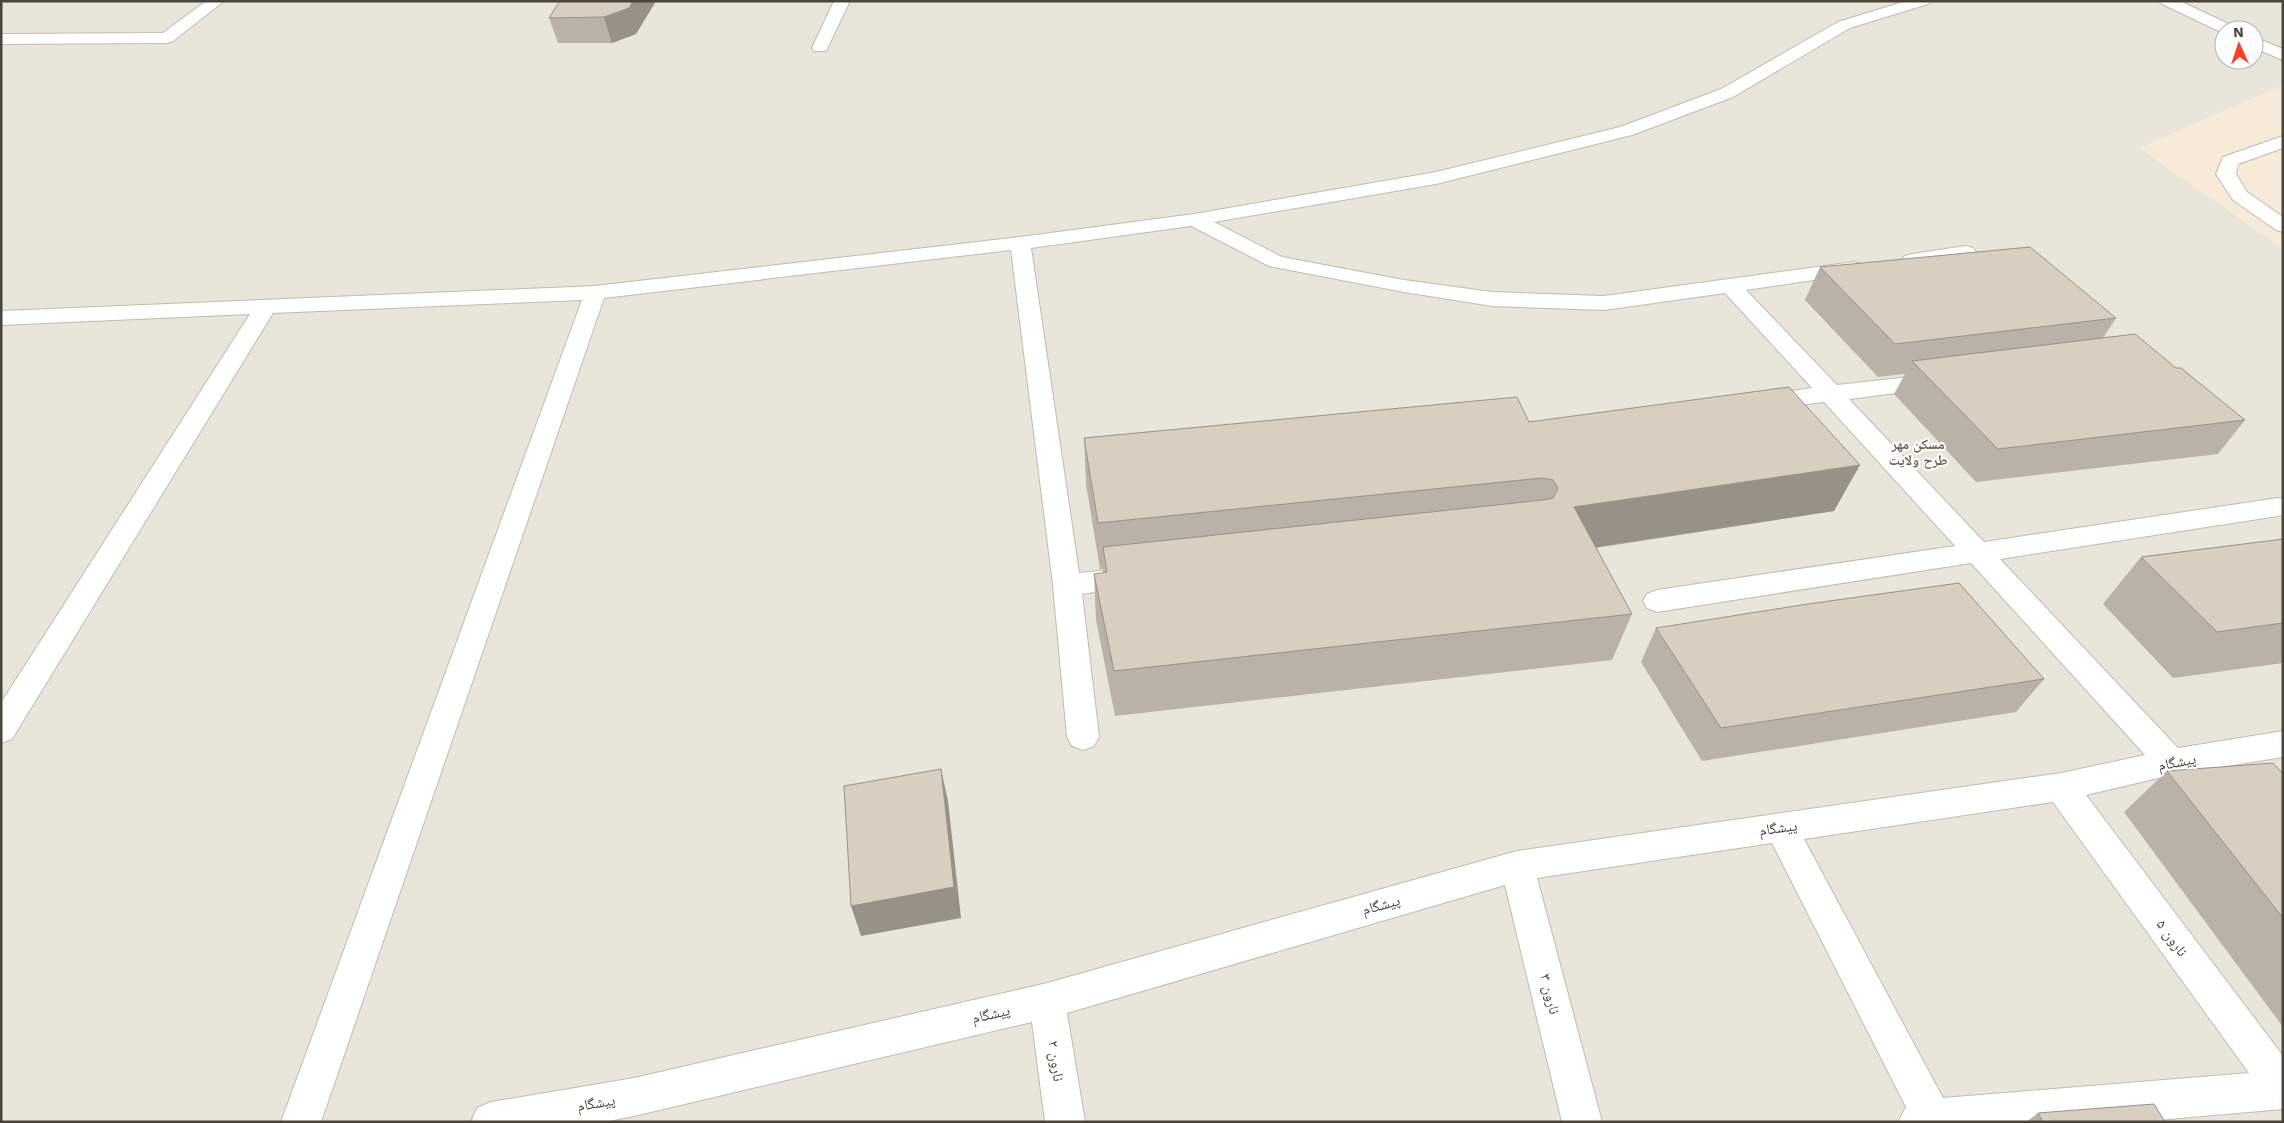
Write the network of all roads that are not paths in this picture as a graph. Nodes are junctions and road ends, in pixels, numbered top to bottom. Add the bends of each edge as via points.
1 (216, 1) edge
2 (842, 1) edge
3 (1923, 1) edge
4 (2166, 1) edge
5 (2214, 23) edge
6 (1, 39) edge
7 (2264, 46) edge
8 (820, 48) dead end
9 (2283, 55) edge
10 (2283, 141) edge
11 (1194, 220) junction
12 (2283, 226) edge
13 (1020, 243) junction
14 (1966, 252) edge
15 (1730, 285) junction
16 (596, 293) junction
17 (266, 307) junction
18 (1, 318) edge
19 (1957, 378) edge
20 (1830, 394) junction
21 (1741, 404) edge
22 (2278, 507) dead end
23 (1977, 554) junction
24 (1155, 575) edge
25 (1067, 585) junction
26 (1657, 602) dead end
27 (1, 730) edge
28 (1083, 737) dead end
29 (2283, 744) edge
30 (2171, 762) junction
31 (2061, 788) junction
32 (1781, 828) junction
33 (1517, 866) junction
34 (1047, 1001) junction
35 (2283, 1089) edge
36 (632, 1109) edge
37 (1928, 1121) edge
38 (301, 1122) edge
39 (491, 1122) edge
40 (1065, 1122) edge
41 (1582, 1122) edge

1 - 6 street via 167,38
2 - 8 street
3 - 11 street via 1844,25 1727,93 1626,131 1436,178
4 - 5 street
7 - 9 street
10 - 12 street via 2230,161 2226,174 2240,196
11 - 13 street
11 - 15 street via 1276,262 1492,299 1604,303
13 - 16 street
13 - 25 street
14 - 15 street
15 - 20 street
16 - 17 street
16 - 38 street
17 - 18 street
17 - 27 street
19 - 20 street
20 - 21 street
20 - 23 street
22 - 23 street
23 - 26 street
23 - 30 street
24 - 25 street
25 - 28 street
29 - 30 street, پیشگام
30 - 31 street, پیشگام
31 - 32 street, پیشگام
31 - 35 street, نارون ۵
32 - 33 street, پیشگام
32 - 37 street
33 - 34 street, پیشگام
33 - 41 street, نارون ۳
34 - 36 street, پیشگام
34 - 40 street, نارون ۲
35 - 37 street
36 - 39 street, پیشگام

